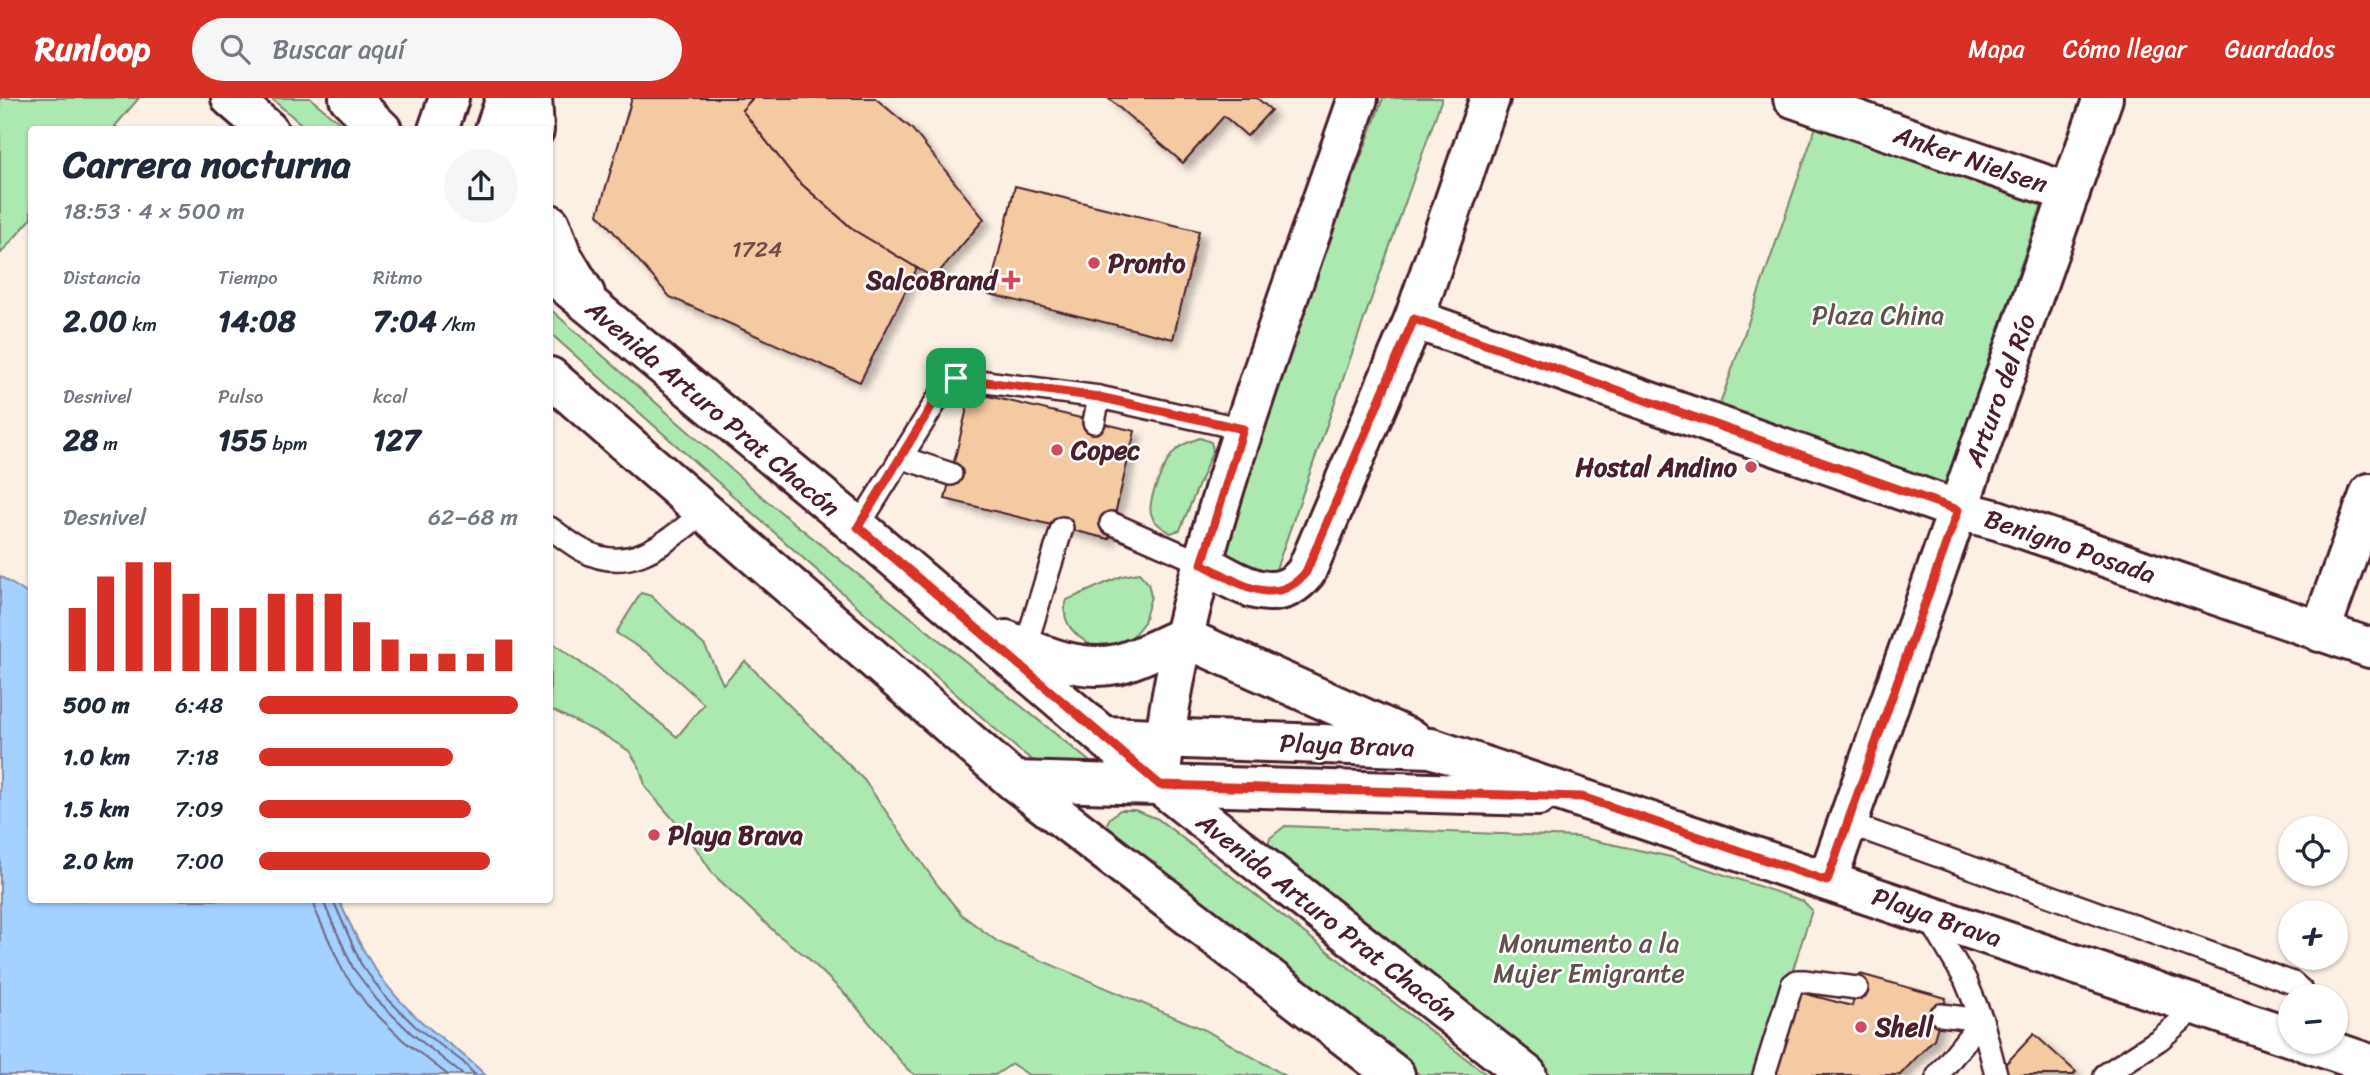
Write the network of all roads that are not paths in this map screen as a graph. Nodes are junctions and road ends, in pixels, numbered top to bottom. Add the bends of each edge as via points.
1 (231, 98) edge
2 (349, 98) edge
3 (449, 98) edge
4 (506, 98) edge
5 (532, 98) edge
6 (1358, 98) edge
7 (1490, 98) edge
8 (1793, 98) edge
9 (2103, 98) edge
10 (263, 126) edge
11 (378, 126) edge
12 (439, 126) edge
13 (496, 126) edge
14 (534, 126) edge
15 (2070, 192) junction
16 (553, 232) edge
17 (553, 274) edge
18 (596, 310) junction
19 (1414, 319) junction
20 (553, 380) edge
21 (1099, 397) junction
22 (1094, 422) dead end
23 (1243, 429) junction
24 (900, 457) junction
25 (951, 474) dead end
26 (2370, 493) edge
27 (1958, 510) junction
28 (705, 512) junction
29 (1111, 523) dead end
30 (858, 527) junction
31 (1062, 528) dead end
32 (553, 530) edge
33 (1202, 564) junction
34 (972, 625) junction
35 (2320, 632) junction
36 (1183, 637) junction
37 (1025, 648) junction
38 (2370, 648) edge
39 (1104, 736) junction
40 (1163, 739) junction
41 (1431, 748) junction
42 (1014, 780) junction
43 (1160, 785) junction
44 (1582, 797) junction
45 (1847, 823) junction
46 (1827, 881) junction
47 (1927, 914) junction
48 (2294, 984) edge
49 (1857, 988) dead end
50 (2197, 1006) junction
51 (1941, 1015) dead end
52 (1982, 1020) junction
53 (2278, 1033) edge
54 (2341, 1054) edge
55 (2370, 1064) edge
56 (2112, 1073) edge
57 (1996, 1074) edge
58 (1395, 1075) edge
59 (1527, 1075) edge
60 (1764, 1075) edge
61 (1938, 1075) edge

1 - 10 street
2 - 11 street
3 - 12 street
4 - 13 street
5 - 14 street
6 - 23 street
7 - 19 street
8 - 15 street, Anker Nielsen
9 - 15 street, Arturo del Río
15 - 27 street, Arturo del Río
16 - 18 street via 562,256
17 - 18 street, Avenida Arturo Prat Chacón
18 - 30 street, Avenida Arturo Prat Chacón
19 - 27 street, Benigno Posada
19 - 33 street via 1306,572 1296,584 1259,592
20 - 28 street
21 - 22 lane
21 - 23 lane
21 - 24 lane via 950,379
23 - 33 street
24 - 25 lane
24 - 30 lane
26 - 35 street
27 - 35 street, Benigno Posada
27 - 45 street, Arturo del Río
28 - 32 lane via 645,554 628,559 609,560 583,551
28 - 42 street
29 - 33 lane
30 - 34 street, Avenida Arturo Prat Chacón
31 - 37 lane
33 - 36 street
34 - 37 street
34 - 39 street, Avenida Arturo Prat Chacón
35 - 38 street, Benigno Posada
36 - 37 street via 1117,664 1081,665
36 - 40 street
36 - 41 street
39 - 40 street, Playa Brava
39 - 43 street, Avenida Arturo Prat Chacón
40 - 41 street, Playa Brava
40 - 43 street
41 - 44 street, Playa Brava
42 - 43 street, Playa Brava
42 - 58 street
43 - 44 street, Playa Brava
43 - 59 street, Avenida Arturo Prat Chacón
44 - 46 street, Playa Brava
45 - 46 street, Arturo del Río
45 - 48 lane
46 - 47 street, Playa Brava
47 - 50 street, Playa Brava
47 - 52 lane via 1965,979
49 - 60 lane via 1804,981 1792,985
50 - 53 street, Playa Brava
50 - 56 lane
51 - 52 lane
52 - 57 lane
52 - 61 lane
54 - 55 street

